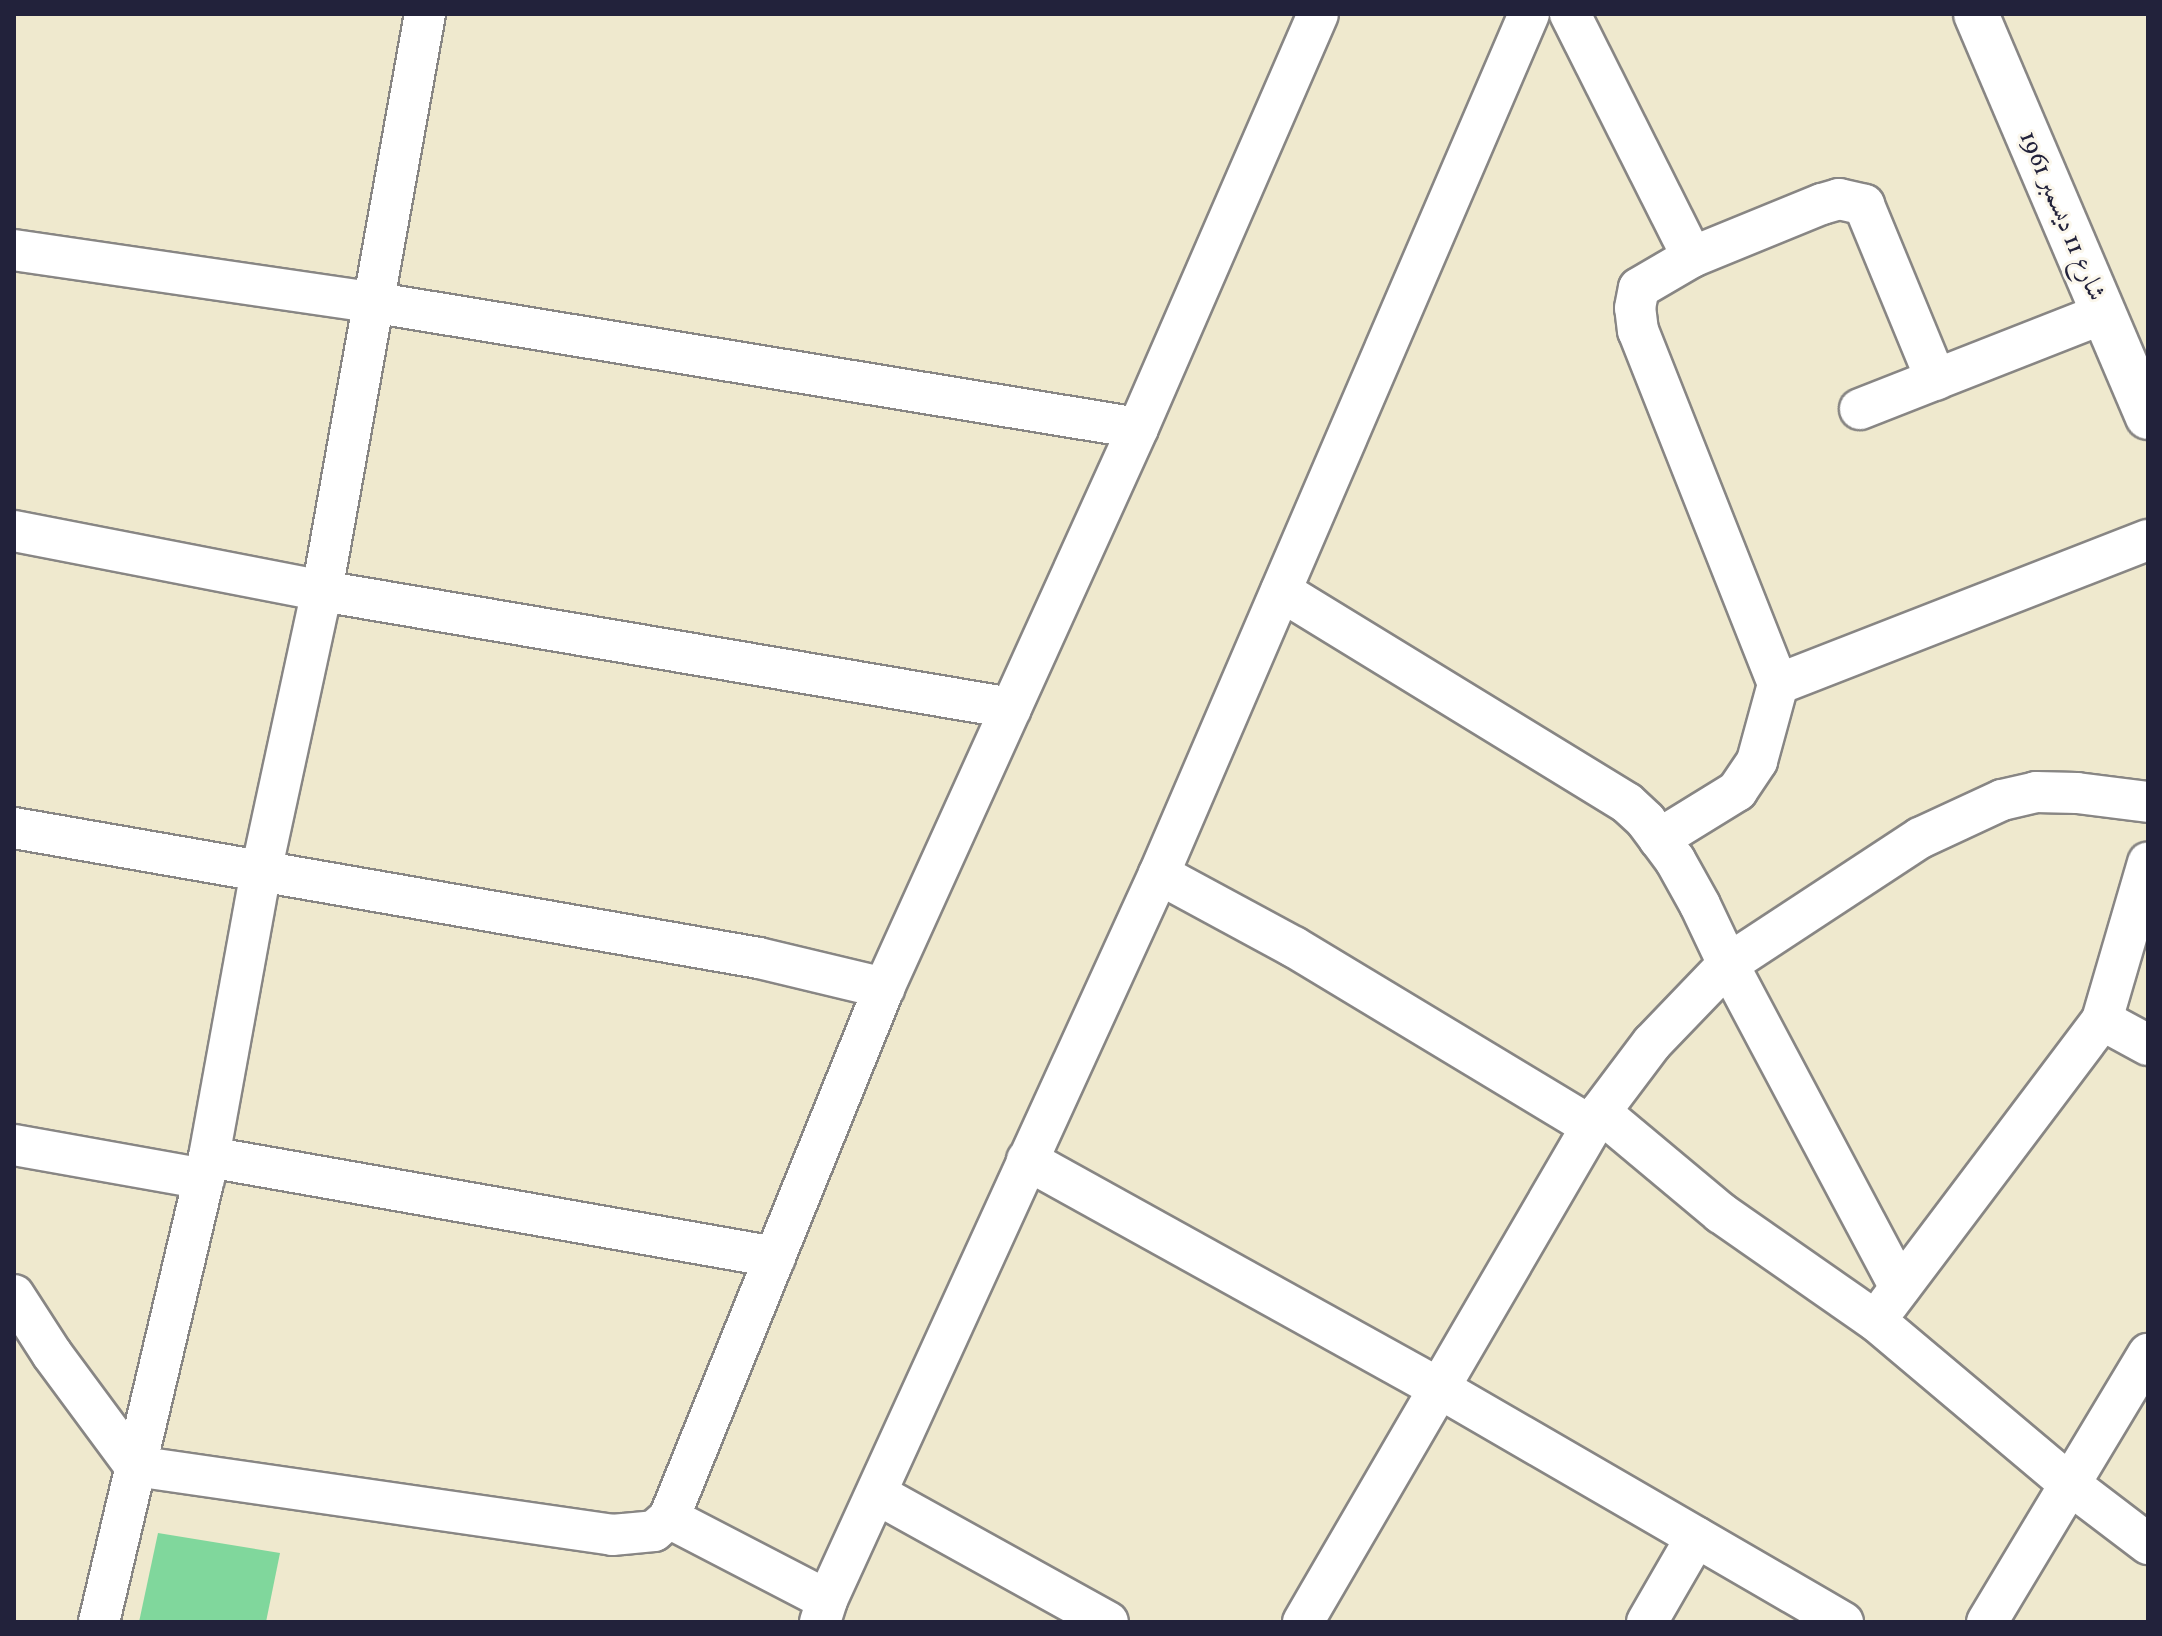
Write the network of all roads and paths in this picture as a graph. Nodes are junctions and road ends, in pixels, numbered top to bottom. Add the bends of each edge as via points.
1 (425, 14) edge
2 (1318, 14) edge
3 (1529, 14) edge
4 (1570, 14) edge
5 (1976, 14) edge
6 (14, 250) edge
7 (1692, 257) junction
8 (371, 302) junction
9 (2103, 314) junction
10 (1936, 380) junction
11 (1860, 409) dead end
12 (2148, 417) edge
13 (1138, 428) junction
14 (14, 531) edge
15 (2148, 540) edge
16 (322, 591) junction
17 (1281, 591) junction
18 (1778, 684) junction
19 (1011, 708) junction
20 (2148, 802) edge
21 (14, 828) edge
22 (1659, 839) junction
23 (2148, 863) edge
24 (261, 872) junction
25 (1159, 874) junction
26 (1728, 964) junction
27 (884, 988) junction
28 (2102, 1020) junction
29 (2148, 1045) edge
30 (1596, 1119) junction
31 (14, 1145) edge
32 (1027, 1160) junction
33 (207, 1168) junction
34 (775, 1257) junction
35 (1900, 1287) junction
36 (14, 1295) edge
37 (1876, 1321) junction
38 (2148, 1354) edge
39 (1439, 1388) junction
40 (135, 1466) junction
41 (2072, 1486) junction
42 (877, 1494) junction
43 (669, 1518) junction
44 (1696, 1537) junction
45 (2148, 1544) edge
46 (824, 1611) edge
47 (99, 1622) edge
48 (1108, 1622) edge
49 (1303, 1622) edge
50 (1647, 1622) edge
51 (1843, 1622) edge
52 (1987, 1622) edge

1 - 8 street
2 - 13 street
3 - 17 street
4 - 7 street
5 - 9 main road, شارع 11 ديسمبر 1961
6 - 8 street
7 - 10 street via 1822,204 1839,199 1864,205
7 - 18 street via 1639,288 1638,331
8 - 13 street
8 - 16 street
9 - 10 street
9 - 12 main road, شارع 11 ديسمبر 1961
10 - 11 street
13 - 19 street
14 - 16 street
15 - 18 street
16 - 19 street
16 - 24 street
17 - 22 street via 1627,803
17 - 25 street
18 - 22 street via 1757,761 1737,791
19 - 27 street
20 - 26 street via 2063,792 2002,800 1920,838
21 - 24 street
22 - 26 street
23 - 28 street
24 - 27 street via 759,958
24 - 33 street
25 - 30 street
25 - 32 street
26 - 30 street via 1652,1043
26 - 35 street
27 - 34 street
28 - 29 street
28 - 35 street
30 - 37 street
30 - 39 street
31 - 33 street
32 - 39 street
32 - 42 street
33 - 34 street
33 - 40 street
34 - 43 street
35 - 37 street
36 - 40 street
37 - 41 street
38 - 41 street
39 - 44 street
39 - 49 street
40 - 43 street via 612,1535 654,1531
40 - 47 street
41 - 45 street
41 - 52 street
42 - 46 street
42 - 48 street
43 - 46 street
44 - 50 street
44 - 51 street

